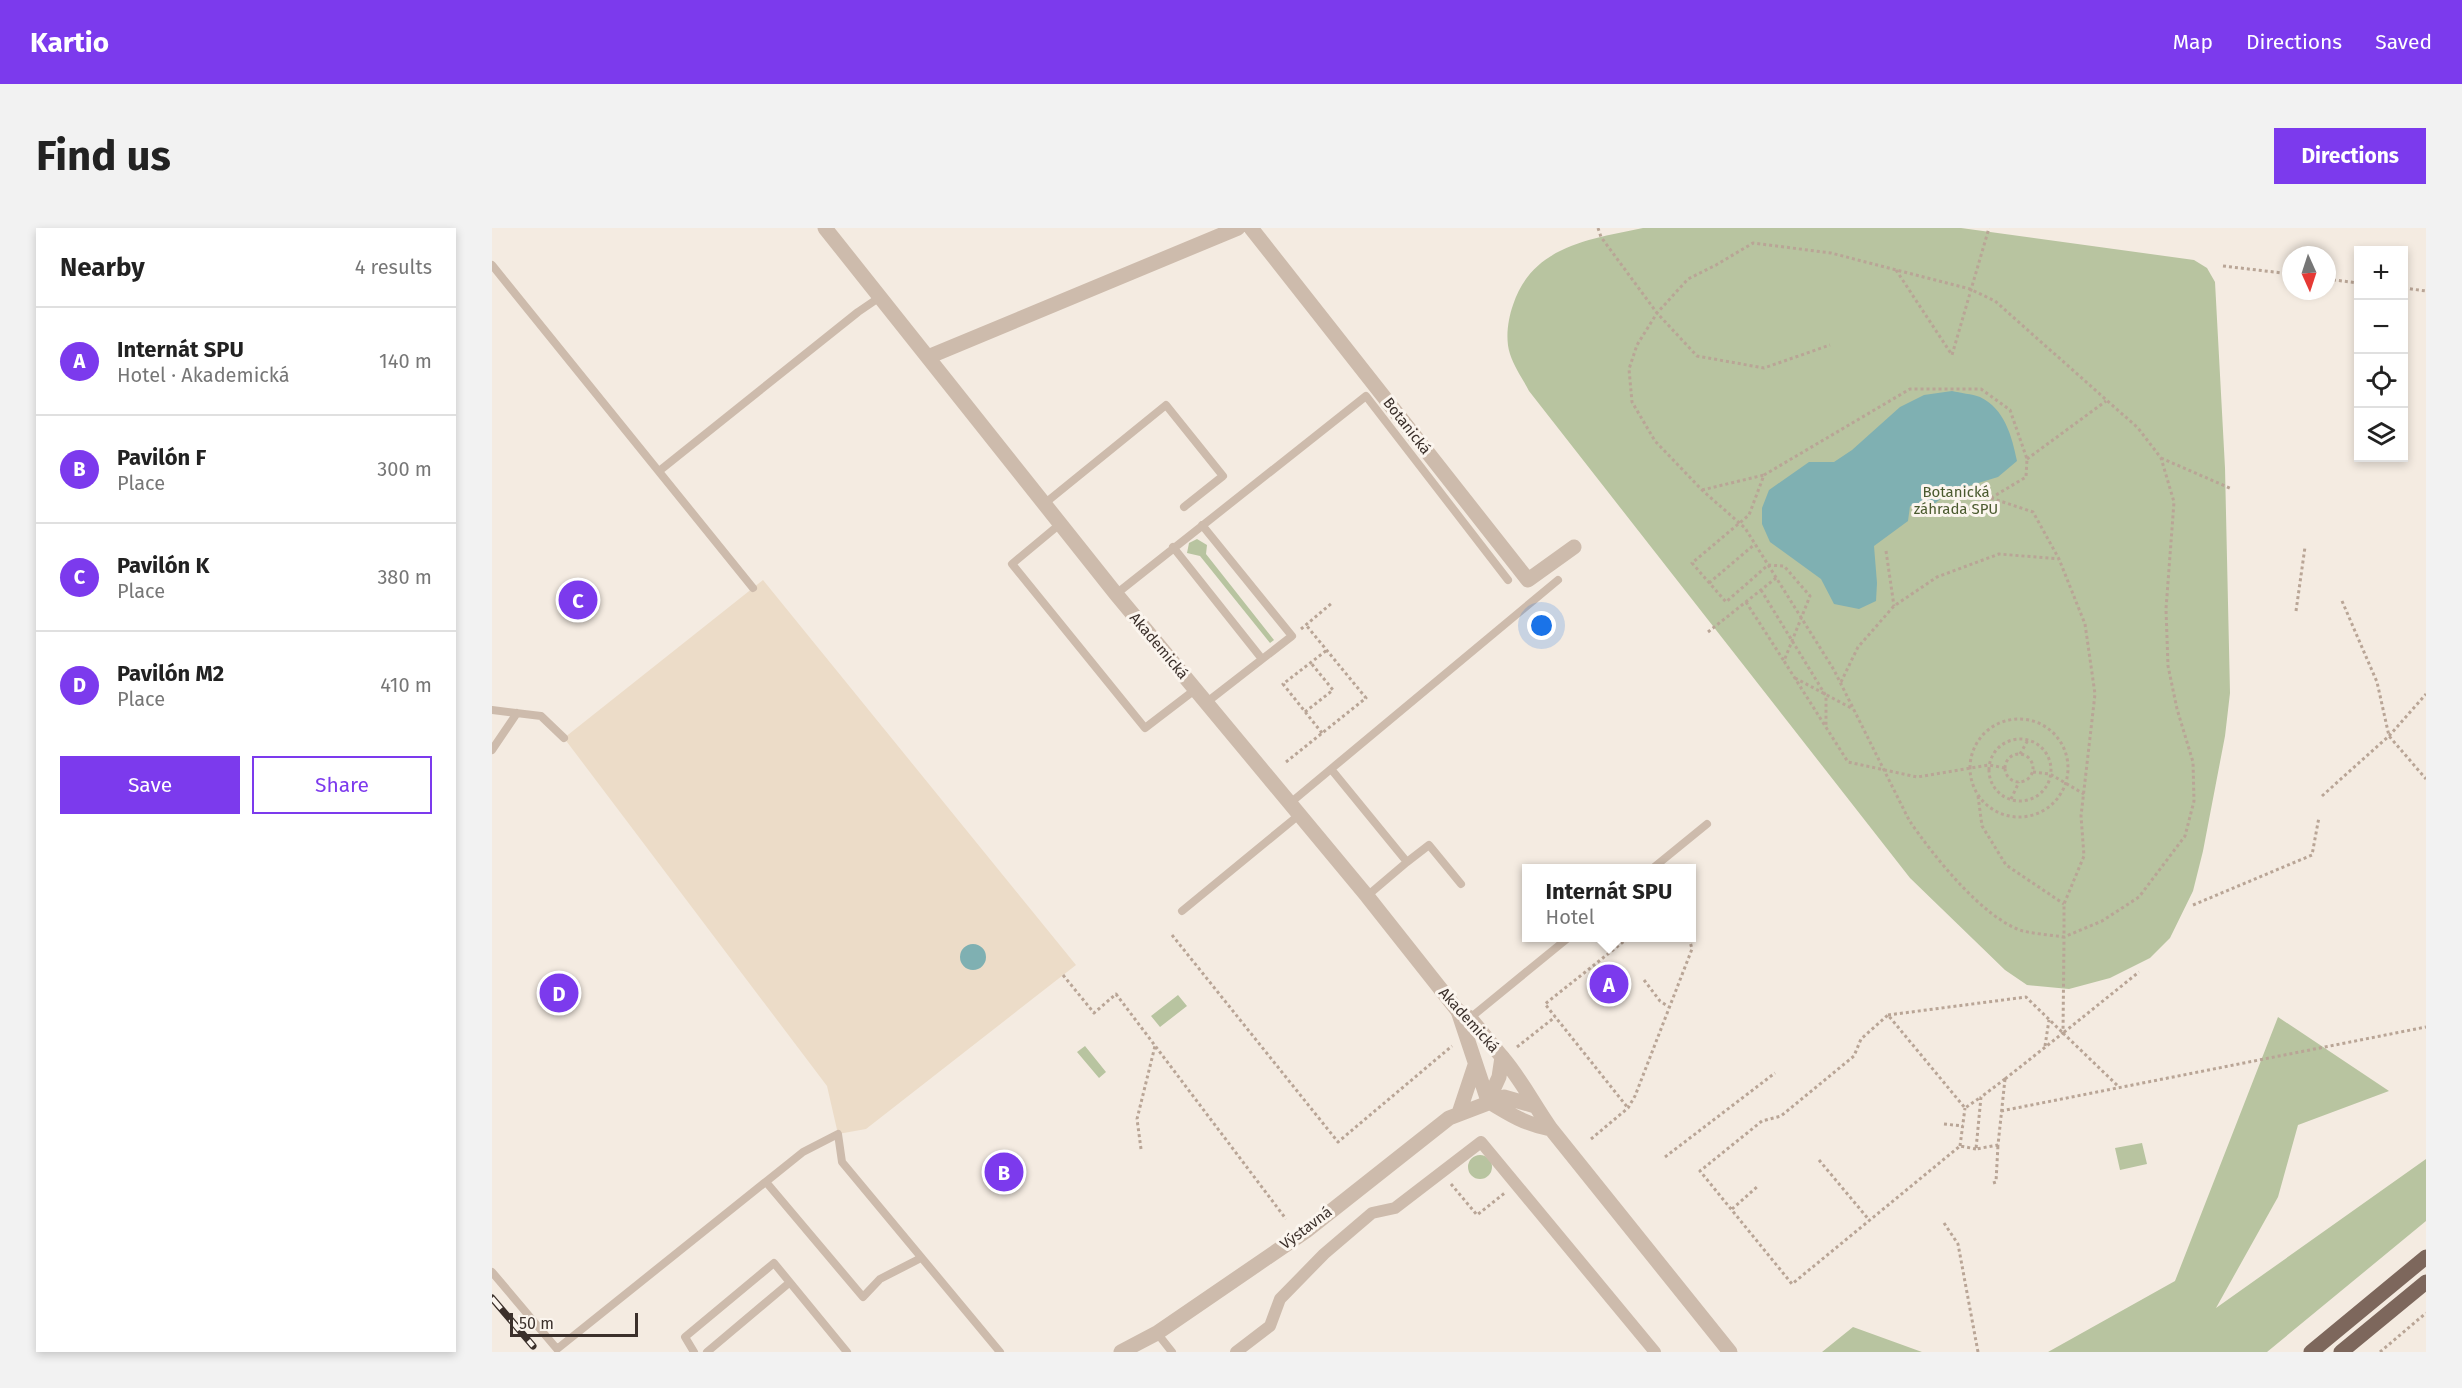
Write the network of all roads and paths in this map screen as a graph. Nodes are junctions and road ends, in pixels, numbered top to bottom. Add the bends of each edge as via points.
1 (825, 228) edge
2 (1239, 228) edge
3 (1251, 228) edge
4 (1599, 228) edge
5 (1989, 228) edge
6 (492, 265) edge
7 (2223, 266) dead end
8 (1895, 270) junction
9 (2282, 273) edge
10 (2336, 280) edge
11 (2354, 282) edge
12 (1970, 289) junction
13 (2408, 289) edge
14 (2426, 291) edge
15 (880, 297) junction
16 (1658, 313) junction
17 (1830, 345) dead end
18 (928, 357) junction
19 (2106, 401) junction
20 (2161, 458) junction
21 (2027, 459) junction
22 (658, 471) junction
23 (1764, 476) junction
24 (2232, 489) dead end
25 (1702, 490) junction
26 (1044, 504) junction
27 (1184, 507) dead end
28 (1060, 524) junction
29 (1740, 524) junction
30 (1202, 525) junction
31 (1755, 544) junction
32 (1173, 547) junction
33 (1574, 547) dead end
34 (2305, 548) dead end
35 (1886, 551) dead end
36 (2059, 559) junction
37 (1768, 565) junction
38 (1776, 578) junction
39 (1558, 579) dead end
40 (1508, 580) dead end
41 (1709, 583) junction
42 (753, 588) dead end
43 (1761, 590) junction
44 (1116, 594) junction
45 (2342, 601) dead end
46 (1746, 602) junction
47 (1332, 603) dead end
48 (1894, 606) junction
49 (2296, 611) dead end
50 (1801, 617) junction
51 (1306, 625) junction
52 (1708, 632) dead end
53 (1292, 636) junction
54 (1792, 639) junction
55 (1327, 650) junction
56 (1262, 659) junction
57 (1784, 661) junction
58 (1311, 663) junction
59 (1794, 677) junction
60 (1840, 683) junction
61 (1196, 689) junction
62 (2426, 694) edge
63 (1826, 696) junction
64 (1207, 702) junction
65 (1854, 709) junction
66 (492, 710) edge
67 (1305, 711) junction
68 (517, 713) junction
69 (1826, 727) junction
70 (1322, 733) junction
71 (2389, 736) junction
72 (564, 738) dead end
73 (2028, 740) junction
74 (492, 750) edge
75 (2020, 754) junction
76 (1286, 762) dead end
77 (1989, 765) junction
78 (1970, 767) junction
79 (2005, 768) junction
80 (1331, 769) junction
81 (1884, 770) junction
82 (2033, 772) junction
83 (2050, 774) junction
84 (2426, 779) edge
85 (2019, 782) junction
86 (2066, 782) junction
87 (1977, 794) junction
88 (2084, 794) junction
89 (2322, 796) dead end
90 (2011, 799) junction
91 (1294, 810) junction
92 (2319, 817) dead end
93 (1707, 824) dead end
94 (1407, 862) junction
95 (1658, 864) edge
96 (1461, 884) dead end
97 (1367, 896) junction
98 (2064, 904) junction
99 (2193, 905) dead end
100 (1182, 911) dead end
101 (1172, 935) dead end
102 (2064, 937) junction
103 (1563, 942) edge
104 (1623, 942) edge
105 (1690, 942) edge
106 (2139, 972) dead end
107 (1063, 975) dead end
108 (1644, 981) dead end
109 (1669, 1007) junction
110 (1464, 1015) junction
111 (1888, 1015) junction
112 (1555, 1017) junction
113 (2049, 1020) junction
114 (2426, 1027) edge
115 (2063, 1033) junction
116 (1155, 1045) junction
117 (1452, 1046) dead end
118 (1517, 1047) dead end
119 (2044, 1048) junction
120 (1502, 1057) junction
121 (1475, 1065) junction
122 (1775, 1073) dead end
123 (2005, 1079) junction
124 (2119, 1087) junction
125 (1981, 1097) junction
126 (1488, 1101) junction
127 (1535, 1106) junction
128 (1628, 1108) junction
129 (1965, 1108) junction
130 (2001, 1111) junction
131 (1459, 1113) junction
132 (1944, 1124) dead end
133 (1963, 1126) junction
134 (1551, 1129) junction
135 (1591, 1138) dead end
136 (1998, 1145) junction
137 (1960, 1146) junction
138 (1141, 1149) dead end
139 (1976, 1149) junction
140 (1665, 1157) dead end
141 (1819, 1160) dead end
142 (1440, 1172) junction
143 (766, 1182) junction
144 (1993, 1183) dead end
145 (1516, 1184) junction
146 (1758, 1186) dead end
147 (1732, 1209) junction
148 (1286, 1219) dead end
149 (1870, 1221) junction
150 (1944, 1223) dead end
151 (2426, 1257) edge
152 (921, 1258) junction
153 (492, 1272) edge
154 (2426, 1282) edge
155 (789, 1283) junction
156 (2426, 1313) edge
157 (1157, 1333) junction
158 (1730, 1351) edge
159 (694, 1352) edge
160 (707, 1352) edge
161 (847, 1352) edge
162 (1000, 1352) edge
163 (1121, 1352) edge
164 (1172, 1352) edge
165 (1236, 1352) edge
166 (1655, 1352) edge
167 (1978, 1352) edge
168 (2311, 1352) edge
169 (2341, 1352) edge
170 (2380, 1352) edge

1 - 15 street, Akademická
2 - 18 street
3 - 33 street, Botanická via 1528,580
4 - 16 path via 1601,237
5 - 12 path
6 - 22 lane
7 - 9 path
8 - 12 path
8 - 12 path via 1952,356
8 - 16 path via 1831,253 1753,243 1688,279
10 - 11 path
12 - 19 path via 1995,301
13 - 14 path
15 - 18 street, Akademická
15 - 22 lane
16 - 17 path via 1697,356 1764,368
16 - 25 path via 1637,345 1629,369 1632,402 1654,441
18 - 26 street, Akademická
19 - 20 path via 2138,428
19 - 21 path
20 - 24 path
20 - 102 path via 2174,502 2166,609 2168,666 2193,762 2194,801 2185,836 2139,897 2102,921
21 - 23 path via 2010,410 1980,388 1910,389
21 - 36 path via 2026,477 1991,498 2033,512
22 - 42 lane
23 - 25 path
23 - 29 path via 1749,515
25 - 29 path
26 - 27 lane via 1166,405 1223,476
26 - 28 street, Akademická
28 - 44 street, Akademická
28 - 61 lane via 1012,564 1145,728
29 - 31 path
29 - 41 path via 1692,563
30 - 32 lane
30 - 40 lane via 1366,396
30 - 53 lane
31 - 37 path
31 - 41 path
32 - 44 lane
32 - 56 lane
34 - 49 path
35 - 48 path
36 - 48 path via 1999,554 1937,577
36 - 88 path via 2085,624 2095,694
37 - 38 path
37 - 41 path via 1726,602
37 - 50 path via 1784,566 1809,596
38 - 43 path
38 - 50 path
39 - 80 lane
43 - 46 path
43 - 54 path
44 - 61 street, Akademická
45 - 71 path via 2377,682
46 - 52 path
46 - 57 path
47 - 51 path
48 - 60 path via 1858,647
50 - 54 path
50 - 60 path
51 - 53 path
51 - 55 path
53 - 56 lane
54 - 57 path
54 - 63 path
55 - 58 path
55 - 70 path via 1366,698
56 - 64 lane
57 - 59 path
58 - 67 path via 1333,690
58 - 67 path via 1283,684
59 - 63 path
59 - 69 path
60 - 65 path
61 - 64 street, Akademická
62 - 71 path
63 - 65 path
63 - 69 path
64 - 91 street, Akademická
65 - 81 path
66 - 68 lane
67 - 70 path
68 - 72 lane via 541,716
68 - 74 lane
69 - 81 path via 1848,762
70 - 76 path
71 - 84 path
71 - 89 path
73 - 75 path
73 - 77 path via 2005,742
73 - 83 path via 2047,755
75 - 79 path via 2010,758
75 - 82 path via 2030,759
77 - 78 path
77 - 79 path
77 - 90 path via 1992,784
78 - 81 path via 1917,777
78 - 86 path via 1972,754 1987,730 2012,719 2026,719 2046,727 2060,742 2066,754
78 - 87 path
79 - 85 path via 2009,778
80 - 91 lane
80 - 94 lane
81 - 102 path via 1924,843 1987,912 2022,930
82 - 83 path
82 - 85 path
83 - 86 path
83 - 90 path via 2046,785 2034,796 2019,801
85 - 90 path
86 - 87 path via 2051,805 2026,816 1998,812
86 - 88 path
87 - 98 path via 1982,826 2006,866
88 - 98 path via 2084,856
91 - 97 street, Akademická
91 - 100 lane
92 - 99 path via 2312,855
93 - 95 lane
94 - 96 lane via 1429,845
94 - 97 lane
97 - 110 street, Akademická
98 - 102 path
101 - 117 path via 1338,1142
102 - 115 path
103 - 110 lane
104 - 112 path via 1545,1004
105 - 109 path via 1692,949
106 - 115 path
107 - 116 path via 1094,1013 1116,994
108 - 109 path
109 - 128 path
110 - 120 street, Akademická
110 - 121 street
111 - 113 path via 2026,997
111 - 129 path
111 - 147 path via 1861,1039 1854,1056 1781,1116 1762,1121 1700,1171
112 - 118 path
112 - 128 path
113 - 115 path
113 - 119 path
114 - 124 path
115 - 119 path
115 - 124 path
116 - 138 path via 1137,1119
116 - 148 path
119 - 123 path
120 - 126 street via 1499,1077
120 - 127 street, Akademická via 1520,1078
121 - 126 street
121 - 131 street
122 - 140 path
123 - 125 path
123 - 130 path
124 - 130 path
125 - 129 path
125 - 139 path
126 - 127 street, Výstavná via 1504,1097
126 - 131 street, Výstavná
126 - 134 street via 1516,1119
127 - 134 street
128 - 135 path
129 - 133 path
130 - 136 path
131 - 157 street, Výstavná via 1306,1231
132 - 133 path
133 - 137 path
134 - 158 street
136 - 139 path
136 - 144 path
137 - 139 path
137 - 149 path
141 - 149 path
142 - 145 street via 1481,1142
142 - 145 path via 1477,1215
142 - 165 street via 1395,1208 1372,1213 1324,1254 1280,1299 1270,1326
143 - 152 lane via 864,1297 880,1279
143 - 152 lane via 803,1152 838,1134 842,1162
143 - 153 lane via 556,1349
145 - 166 street
146 - 147 path
147 - 149 path via 1792,1284
150 - 167 path via 1958,1244
151 - 168 main road
152 - 162 lane
154 - 169 main road
155 - 159 lane via 774,1263 684,1337
155 - 160 lane
155 - 161 lane
156 - 170 path
157 - 163 street, Výstavná
157 - 164 lane

